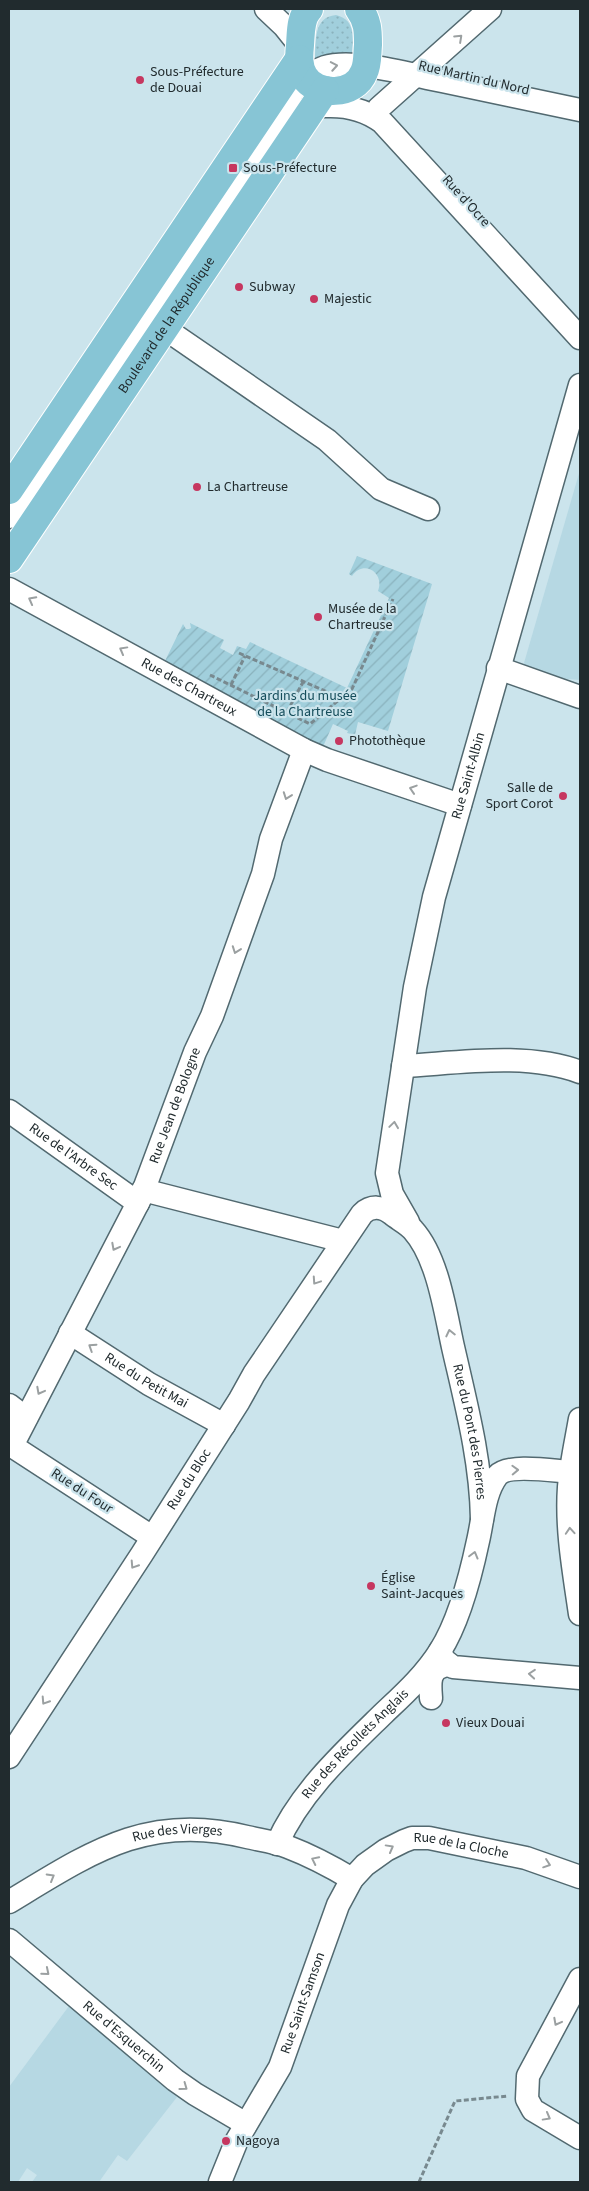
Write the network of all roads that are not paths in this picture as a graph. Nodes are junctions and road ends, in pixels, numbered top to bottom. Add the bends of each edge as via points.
1 (490, 9) edge
2 (268, 10) edge
3 (308, 10) edge
4 (366, 12) edge
5 (421, 71) junction
6 (341, 83) junction
7 (580, 102) edge
8 (580, 110) edge
9 (276, 123) junction
10 (580, 326) edge
11 (164, 328) junction
12 (580, 338) edge
13 (580, 385) edge
14 (9, 490) edge
15 (428, 509) dead end
16 (9, 517) edge
17 (9, 530) edge
18 (9, 559) edge
19 (9, 589) edge
20 (498, 668) junction
21 (573, 695) edge
22 (304, 750) junction
23 (460, 804) junction
24 (403, 1066) junction
25 (580, 1072) edge
26 (9, 1111) edge
27 (387, 1173) joint
28 (140, 1197) junction
29 (375, 1207) joint
30 (413, 1229) junction
31 (344, 1241) junction
32 (70, 1333) junction
33 (580, 1419) edge
34 (14, 1424) edge
35 (224, 1425) junction
36 (571, 1472) junction
37 (482, 1519) junction
38 (152, 1536) junction
39 (580, 1614) edge
40 (447, 1659) junction
41 (420, 1677) junction
42 (580, 1678) edge
43 (431, 1698) junction
44 (394, 1703) junction
45 (9, 1757) edge
46 (277, 1844) junction
47 (580, 1877) edge
48 (352, 1879) junction
49 (9, 1902) edge
50 (9, 1940) edge
51 (580, 1979) edge
52 (246, 2124) junction
53 (580, 2138) edge
54 (220, 2182) edge

5 -> 1 street
2 - 3 street via 289,15
2 - 6 street
3 - 6 main road, Boulevard de la République via 303,18
4 - 6 main road via 368,29
5 - 6 street
5 - 6 street
5 - 7 street, Rue Martin du Nord
5 - 8 street
6 - 9 street
9 -> 6 street via 292,92
6 - 10 street, Rue d'Ocre
6 - 11 main road, Boulevard de la République
6 - 12 street via 387,126
6 - 14 main road, Boulevard de la République
9 - 16 street via 238,174
9 - 17 street via 263,153
11 - 15 street via 327,440 381,489
11 - 18 main road, Boulevard de la République
13 - 20 street, Rue Saint-Albin
22 -> 19 street, Rue des Chartreux
20 - 21 street
20 - 23 street, Rue Saint-Albin
23 -> 22 street, Rue des Chartreux
22 -> 28 street, Rue Jean de Bologne via 212,1016
23 - 24 street, Rue Saint-Albin via 427,926
24 - 25 street via 521,1061 552,1064
27 -> 24 street, Rue Saint-Albin
26 - 28 street, Rue de l'Arbre Sec
27 - 30 street, Rue du Pont des Pierres via 392,1194
28 - 31 street
28 -> 32 street, Rue Jean de Bologne
29 - 30 street, Rue du Pont des Pierres via 388,1211
29 - 31 street, Rue du Bloc via 362,1214
37 -> 30 street, Rue du Pont des Pierres via 473,1432 442,1299 431,1262
31 -> 35 street, Rue du Bloc via 254,1374
32 -> 34 street, Rue Jean de Bologne
35 -> 32 street, Rue du Petit Mai via 149,1384
33 - 36 street
34 - 38 street, Rue du Four
35 - 38 street, Rue du Bloc
37 -> 36 street, Rue du Pont des Pierres via 494,1482 502,1472 515,1469
39 -> 36 street via 570,1527
40 -> 37 street, Rue des Récollets Anglais
38 -> 45 street, Rue du Bloc
40 - 41 street, Rue des Récollets Anglais
42 -> 40 street
40 - 43 street via 431,1677
41 - 43 street
41 - 44 street, Rue des Récollets Anglais
43 - 44 street via 408,1697
44 - 46 street, Rue des Récollets Anglais via 331,1765 307,1794
48 -> 46 street, Rue des Vierges via 298,1851
49 -> 46 street, Rue des Vierges via 86,1858 145,1833 209,1829
48 -> 47 street, Rue de la Cloche via 386,1850 412,1838 526,1858
48 - 52 street, Rue Saint-Samson via 333,1916 280,2067
50 -> 52 street, Rue d'Esquerchin via 175,2080
51 -> 53 street via 528,2076 527,2089 527,2099 533,2110
52 - 54 street, Rue Saint-Samson

